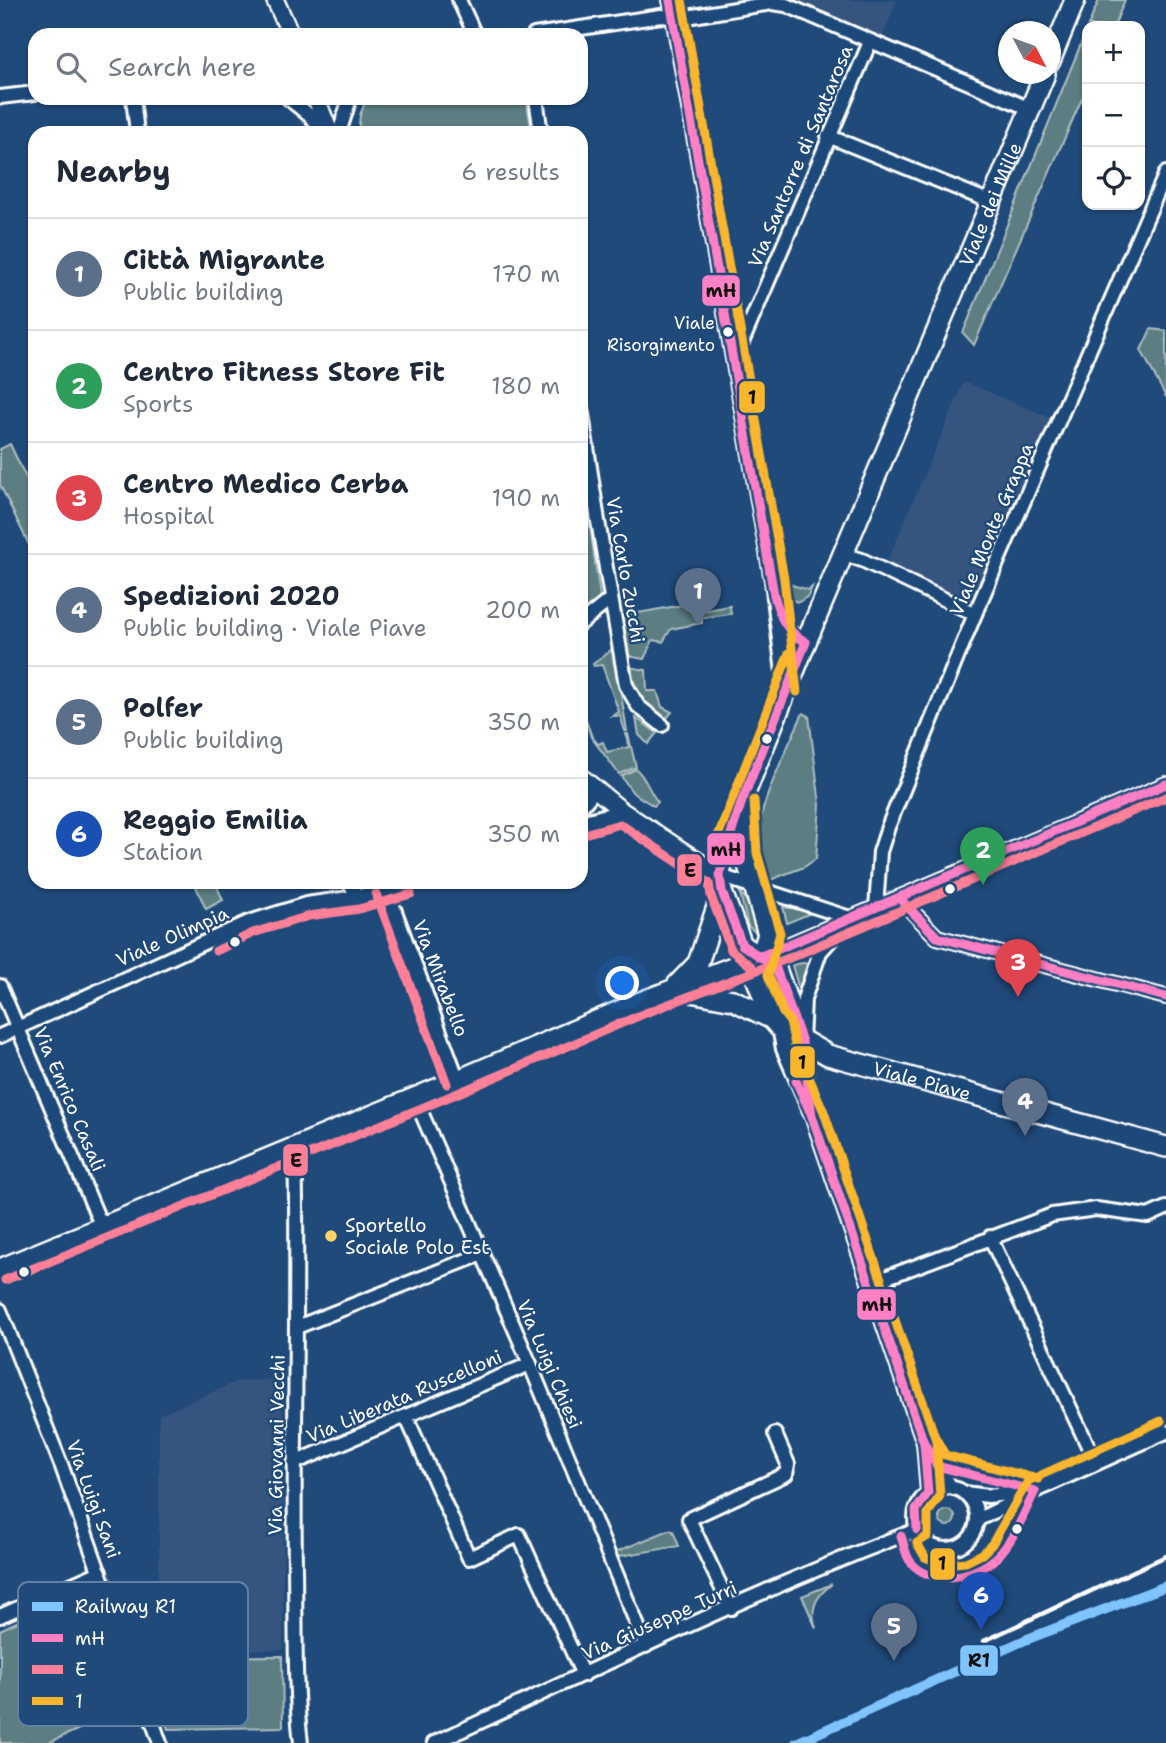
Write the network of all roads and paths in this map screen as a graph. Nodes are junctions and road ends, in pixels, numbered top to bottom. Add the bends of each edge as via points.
1 (275, 0) edge
2 (459, 0) edge
3 (670, 0) edge
4 (1075, 0) edge
5 (757, 3) edge
6 (674, 19) junction
7 (288, 28) edge
8 (472, 28) edge
9 (581, 28) edge
10 (1061, 36) edge
11 (870, 42) junction
12 (1041, 84) edge
13 (28, 94) edge
14 (0, 97) edge
15 (134, 105) edge
16 (297, 105) edge
17 (319, 105) edge
18 (348, 105) edge
19 (537, 105) edge
20 (1030, 109) junction
21 (137, 126) edge
22 (318, 126) edge
23 (327, 126) edge
24 (341, 126) edge
25 (540, 126) edge
26 (828, 136) junction
27 (1165, 177) edge
28 (991, 202) junction
29 (734, 363) junction
30 (588, 452) edge
31 (843, 554) junction
32 (774, 595) junction
33 (611, 599) junction
34 (975, 614) junction
35 (588, 617) edge
36 (806, 642) junction
37 (785, 693) junction
38 (662, 725) dead end
39 (588, 783) edge
40 (1166, 784) edge
41 (596, 789) junction
42 (588, 799) edge
43 (742, 801) junction
44 (622, 811) junction
45 (588, 820) edge
46 (721, 884) junction
47 (754, 886) junction
48 (353, 889) edge
49 (387, 890) joint
50 (356, 897) junction
51 (899, 898) junction
52 (876, 908) junction
53 (850, 918) junction
54 (759, 957) junction
55 (0, 986) edge
56 (674, 989) junction
57 (1166, 997) edge
58 (775, 1023) junction
59 (19, 1027) junction
60 (0, 1036) edge
61 (802, 1042) junction
62 (458, 1080) junction
63 (415, 1098) junction
64 (812, 1116) junction
65 (1166, 1147) edge
66 (295, 1148) junction
67 (1166, 1208) edge
68 (102, 1227) junction
69 (990, 1237) junction
70 (482, 1254) junction
71 (0, 1269) edge
72 (869, 1284) junction
73 (0, 1310) edge
74 (297, 1327) junction
75 (530, 1364) junction
76 (406, 1416) junction
77 (1166, 1432) edge
78 (775, 1434) dead end
79 (923, 1443) junction
80 (294, 1463) junction
81 (1096, 1463) junction
82 (951, 1487) junction
83 (1035, 1491) junction
84 (928, 1493) junction
85 (965, 1493) junction
86 (977, 1520) junction
87 (917, 1530) junction
88 (100, 1572) junction
89 (77, 1582) edge
90 (104, 1582) edge
91 (18, 1608) edge
92 (731, 1608) junction
93 (0, 1616) edge
94 (646, 1646) junction
95 (583, 1675) junction
96 (154, 1726) edge
97 (160, 1743) edge
98 (301, 1743) edge
99 (434, 1743) edge

1 - 7 street
2 - 8 street
3 - 6 street
4 - 10 main road
5 - 6 street
5 - 11 street via 786,5
6 - 9 street via 661,16
6 - 29 street
11 - 20 street
11 - 26 street, Via Santorre di Santarosa
12 - 20 main road, Viale dei Mille
13 - 14 street
15 - 21 street
16 - 22 street
17 - 23 street
18 - 24 street
19 - 25 street
20 - 28 main road, Viale dei Mille
26 - 28 street
26 - 29 street, Via Santorre di Santarosa
27 - 34 street, Viale Monte Grappa
28 - 31 main road, Viale dei Mille
29 - 32 street
30 - 33 street, Via Carlo Zucchi
31 - 34 street
31 - 36 main road, Viale dei Mille
32 - 36 street via 783,625
32 - 37 street
33 - 35 street
33 - 38 street, Via Carlo Zucchi via 629,692 641,709
34 - 52 street, Viale Monte Grappa via 888,827 880,852
36 - 37 main road, Viale dei Mille
37 - 43 main road, Viale dei Mille
39 - 41 street
40 - 51 street
41 - 42 street
41 - 44 street
43 - 46 main road, Viale dei Mille via 723,858
43 - 47 main road, Viale dei Mille via 746,855
44 - 45 street
44 - 46 street
46 - 47 street
46 - 54 main road via 742,945
46 - 56 main road, Viale dei Mille via 698,964
47 - 53 street
47 - 54 main road, Viale dei Mille via 768,934
48 - 50 street
49 - 50 street, Viale Olimpia
49 - 62 street, Via Mirabello
50 - 59 street, Viale Olimpia via 306,904 249,922
51 - 52 street
51 - 57 street via 937,937
52 - 53 street
53 - 54 street
53 - 61 street via 820,952 806,990
54 - 56 main road
54 - 58 main road, Viale dei Mille via 755,975
54 - 61 main road via 775,966
55 - 59 street, Via Enrico Casali
56 - 58 main road, Viale Piave via 733,1000
56 - 62 main road
58 - 61 main road, Viale Piave
58 - 64 street
59 - 60 street, Viale Olimpia
59 - 68 street, Via Enrico Casali
61 - 64 street
61 - 65 main road, Viale Piave via 828,1055
62 - 63 main road
63 - 66 main road
63 - 70 street, Via Luigi Chiesi
64 - 72 street
66 - 68 main road
66 - 74 street, Via Giovanni Vecchi
67 - 69 street via 1147,1216 1113,1209 1078,1210
68 - 71 main road
69 - 72 street
69 - 81 street
70 - 74 street
70 - 75 street, Via Luigi Chiesi
72 - 79 street
73 - 88 street, Via Luigi Sani
74 - 80 street, Via Giovanni Vecchi
75 - 76 street, Via Liberata Ruscelloni
75 - 94 street, Via Luigi Chiesi
76 - 80 street, Via Liberata Ruscelloni
76 - 95 street via 469,1558 519,1535
77 - 81 street
78 - 92 street via 788,1464 786,1474 689,1519
79 - 82 street
79 - 84 street
80 - 98 street, Via Giovanni Vecchi
81 - 83 street
82 - 84 street
82 - 85 street
83 - 85 street via 988,1496
83 - 86 street
84 - 87 street via 915,1512
85 - 86 street via 975,1505
86 - 87 street via 969,1540 950,1550 931,1546
87 - 92 street, Via Giuseppe Turri
88 - 89 street
88 - 90 street, Via Luigi Sani
91 - 93 street
92 - 94 street, Via Giuseppe Turri
94 - 95 street, Via Giuseppe Turri
95 - 99 street, Via Giuseppe Turri
96 - 97 street, Via Luigi Sani

